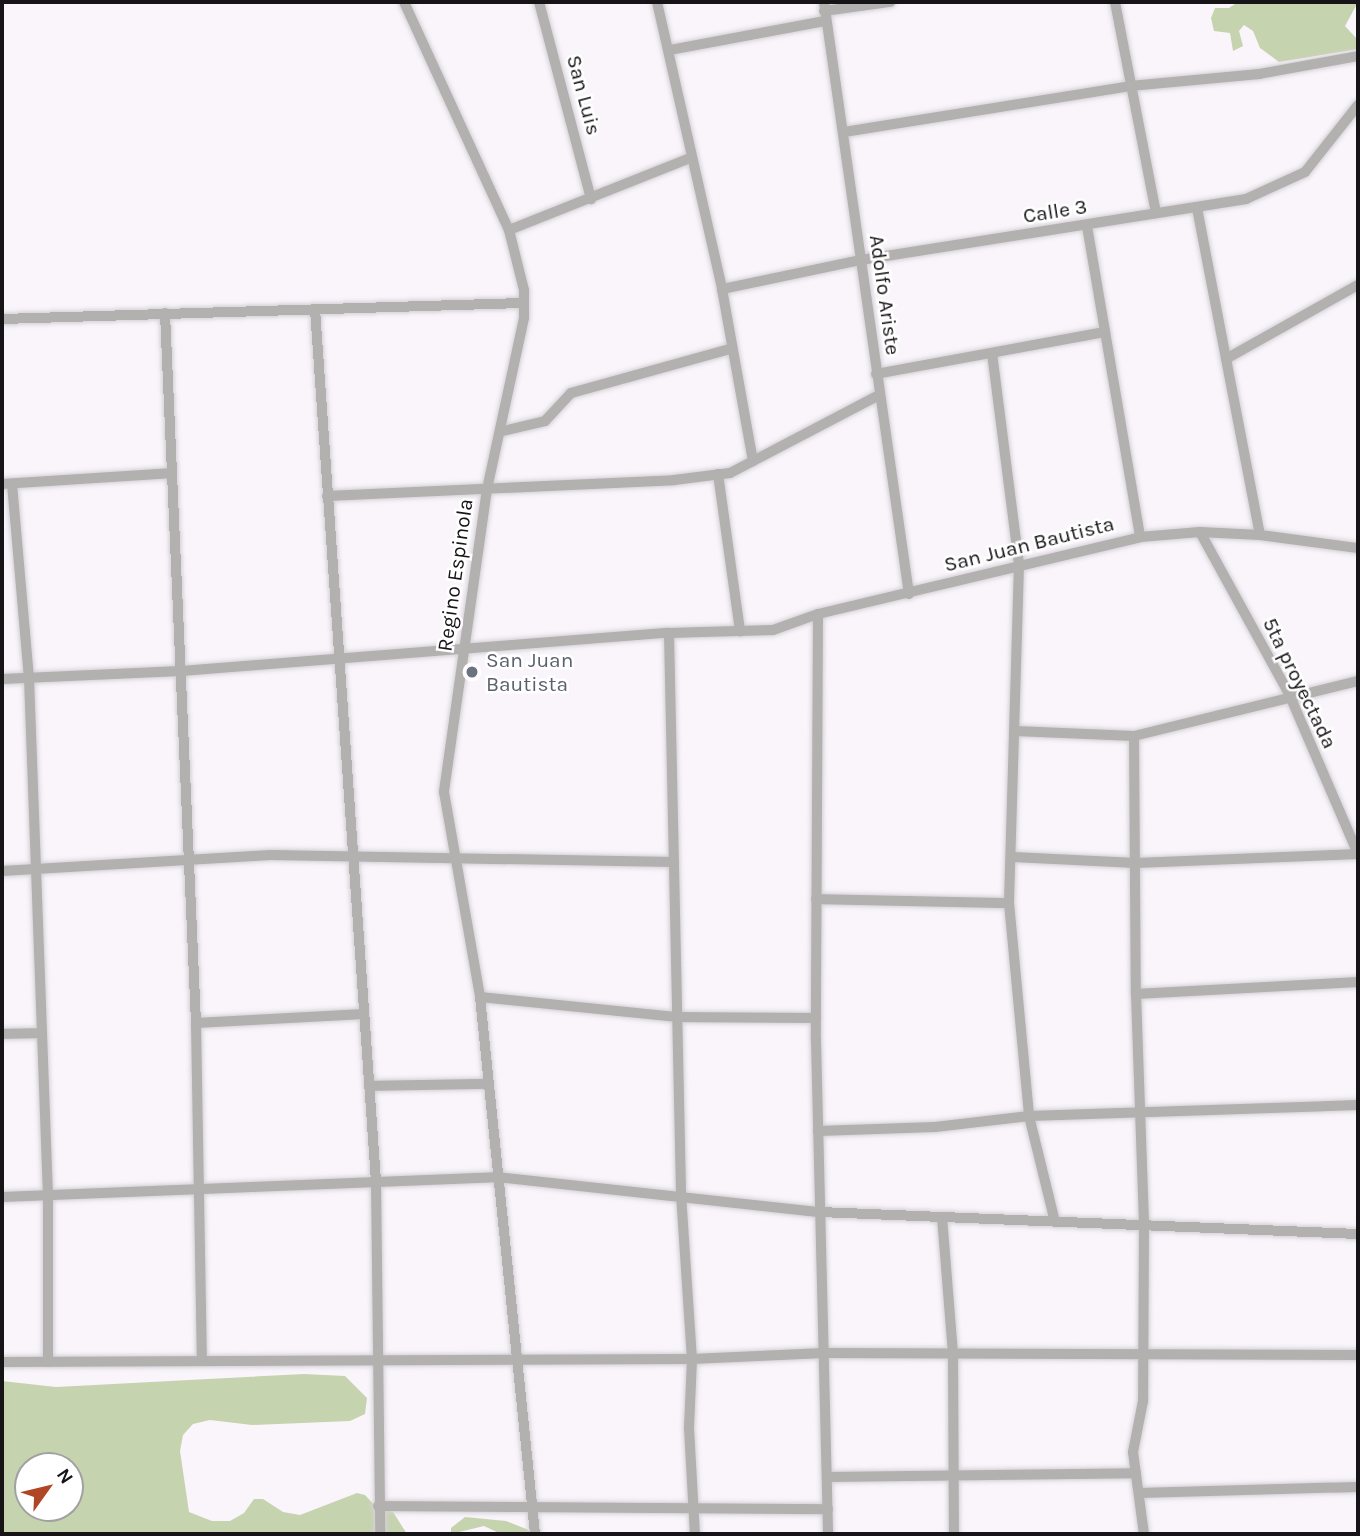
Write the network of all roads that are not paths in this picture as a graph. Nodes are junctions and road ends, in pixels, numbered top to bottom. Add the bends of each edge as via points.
1 (404, 2) edge
2 (539, 2) edge
3 (657, 2) edge
4 (890, 2) edge
5 (1115, 2) edge
6 (824, 11) edge
7 (670, 50) junction
8 (1358, 56) edge
9 (1130, 86) junction
10 (1358, 105) edge
11 (844, 132) junction
12 (690, 158) junction
13 (591, 199) junction
14 (1197, 208) junction
15 (1156, 213) junction
16 (1087, 226) junction
17 (509, 230) junction
18 (861, 260) junction
19 (1358, 285) edge
20 (722, 289) junction
21 (524, 303) junction
22 (314, 309) junction
23 (165, 313) junction
24 (2, 319) edge
25 (1105, 332) junction
26 (730, 349) junction
27 (992, 353) junction
28 (1226, 359) junction
29 (876, 374) junction
30 (877, 397) junction
31 (503, 431) junction
32 (753, 461) junction
33 (170, 473) junction
34 (718, 474) junction
35 (7, 484) edge
36 (487, 489) junction
37 (327, 496) junction
38 (1200, 533) junction
39 (1261, 535) junction
40 (1140, 537) junction
41 (1358, 548) edge
42 (1019, 565) junction
43 (909, 594) junction
44 (818, 614) junction
45 (740, 631) junction
46 (670, 633) junction
47 (464, 651) junction
48 (342, 660) junction
49 (181, 671) junction
50 (2, 678) edge
51 (29, 678) junction
52 (1358, 681) edge
53 (1290, 696) junction
54 (1015, 732) junction
55 (1134, 736) junction
56 (352, 854) junction
57 (1358, 854) edge
58 (453, 855) junction
59 (1013, 858) junction
60 (188, 860) junction
61 (674, 862) junction
62 (1136, 863) junction
63 (35, 868) junction
64 (2, 871) edge
65 (816, 899) junction
66 (1009, 902) junction
67 (1358, 982) edge
68 (1136, 994) junction
69 (480, 997) junction
70 (364, 1014) junction
71 (678, 1017) junction
72 (816, 1018) junction
73 (196, 1023) junction
74 (41, 1033) junction
75 (2, 1034) edge
76 (488, 1084) junction
77 (369, 1086) junction
78 (1358, 1105) edge
79 (1140, 1111) junction
80 (1029, 1116) junction
81 (818, 1130) junction
82 (496, 1177) junction
83 (376, 1182) junction
84 (199, 1189) junction
85 (681, 1194) junction
86 (48, 1195) junction
87 (2, 1197) edge
88 (820, 1212) junction
89 (942, 1217) junction
90 (1055, 1222) junction
91 (1144, 1225) junction
92 (1358, 1234) edge
93 (824, 1353) junction
94 (953, 1353) junction
95 (1143, 1354) junction
96 (1358, 1354) edge
97 (692, 1359) junction
98 (379, 1360) junction
99 (516, 1360) junction
100 (2, 1362) edge
101 (48, 1362) junction
102 (202, 1362) junction
103 (1136, 1474) junction
104 (953, 1475) junction
105 (827, 1477) junction
106 (1358, 1487) edge
107 (1139, 1493) junction
108 (379, 1506) junction
109 (534, 1507) junction
110 (693, 1508) junction
111 (828, 1509) junction
112 (380, 1534) edge
113 (535, 1534) edge
114 (695, 1534) edge
115 (828, 1534) edge
116 (954, 1534) edge
117 (1144, 1534) edge

1 - 17 street, Regino Espinola
2 - 13 street, San Luis
3 - 7 street
4 - 6 street
5 - 9 street
6 - 7 street
6 - 11 street, Adolfo Ariste
7 - 12 street
8 - 9 street via 1259,74
9 - 11 street
9 - 15 street
10 - 14 street, Calle 3 via 1306,172 1246,199
11 - 18 street, Adolfo Ariste
12 - 13 street
12 - 20 street
13 - 17 street
14 - 15 street, Calle 3
14 - 28 street
15 - 16 street, Calle 3
16 - 18 street, Calle 3
16 - 25 street
17 - 21 street, Regino Espinola
18 - 20 street, Calle 3
18 - 29 street, Adolfo Ariste
19 - 28 street
20 - 26 street
21 - 22 street
21 - 31 street, Regino Espinola
22 - 23 street
22 - 37 street
23 - 24 street
23 - 33 street
25 - 27 street
25 - 40 street
26 - 31 street via 571,393 545,421
26 - 32 street
27 - 29 street
27 - 42 street
28 - 39 street
29 - 30 street, Adolfo Ariste
30 - 32 street
30 - 43 street, Adolfo Ariste
31 - 36 street, Regino Espinola
32 - 34 street
33 - 35 street
33 - 49 street
34 - 36 street
34 - 45 street
35 - 51 street
36 - 37 street
36 - 47 street, Regino Espinola
37 - 48 street
38 - 39 street, San Juan Bautista
38 - 40 street, San Juan Bautista
38 - 53 street, 5ta proyectada
39 - 41 street, San Juan Bautista
40 - 42 street, San Juan Bautista
42 - 43 street, San Juan Bautista
42 - 54 street
43 - 44 street, San Juan Bautista
44 - 45 street, San Juan Bautista via 773,629
44 - 65 street
45 - 46 street, San Juan Bautista
46 - 47 street, San Juan Bautista
46 - 61 street
47 - 48 street, San Juan Bautista
47 - 58 street, Regino Espinola via 443,792
48 - 49 street, San Juan Bautista
48 - 56 street
49 - 51 street, San Juan Bautista
49 - 60 street
50 - 51 street, San Juan Bautista
51 - 63 street
52 - 53 street
53 - 55 street
53 - 57 street, 5ta proyectada
54 - 55 street
54 - 59 street
55 - 62 street
56 - 58 street
56 - 60 street
56 - 70 street
57 - 62 street
58 - 61 street
58 - 69 street, Regino Espinola
59 - 62 street
59 - 66 street
60 - 63 street
60 - 73 street
61 - 71 street
62 - 68 street
63 - 64 street
63 - 74 street
65 - 66 street
65 - 72 street
66 - 80 street
67 - 68 street
68 - 79 street
69 - 71 street
69 - 76 street, Regino Espinola
70 - 73 street
70 - 77 street
71 - 72 street
71 - 85 street
72 - 81 street
73 - 84 street
74 - 75 street
74 - 86 street
76 - 77 street
76 - 82 street, Regino Espinola
77 - 83 street
78 - 79 street
79 - 80 street
79 - 91 street
80 - 81 street via 935,1127
80 - 90 street
81 - 88 street
82 - 83 street
82 - 85 street
82 - 99 street, Regino Espinola
83 - 84 street
83 - 98 street
84 - 86 street
84 - 102 street
85 - 88 street
85 - 97 street
86 - 87 street
86 - 101 street
88 - 89 street
88 - 93 street
89 - 90 street
89 - 94 street
90 - 91 street
91 - 92 street
91 - 95 street
93 - 94 street
93 - 97 street
93 - 105 street
94 - 95 street
94 - 104 street
95 - 96 street
95 - 103 street via 1143,1401 1133,1452
97 - 99 street
97 - 110 street
98 - 99 street
98 - 102 street
98 - 108 street
99 - 109 street, Regino Espinola
100 - 101 street
101 - 102 street
103 - 104 street
103 - 107 street
104 - 105 street
104 - 116 street
105 - 111 street
106 - 107 street
107 - 117 street
108 - 109 street
108 - 112 street
109 - 110 street
109 - 113 street, Regino Espinola
110 - 111 street
110 - 114 street
111 - 115 street

